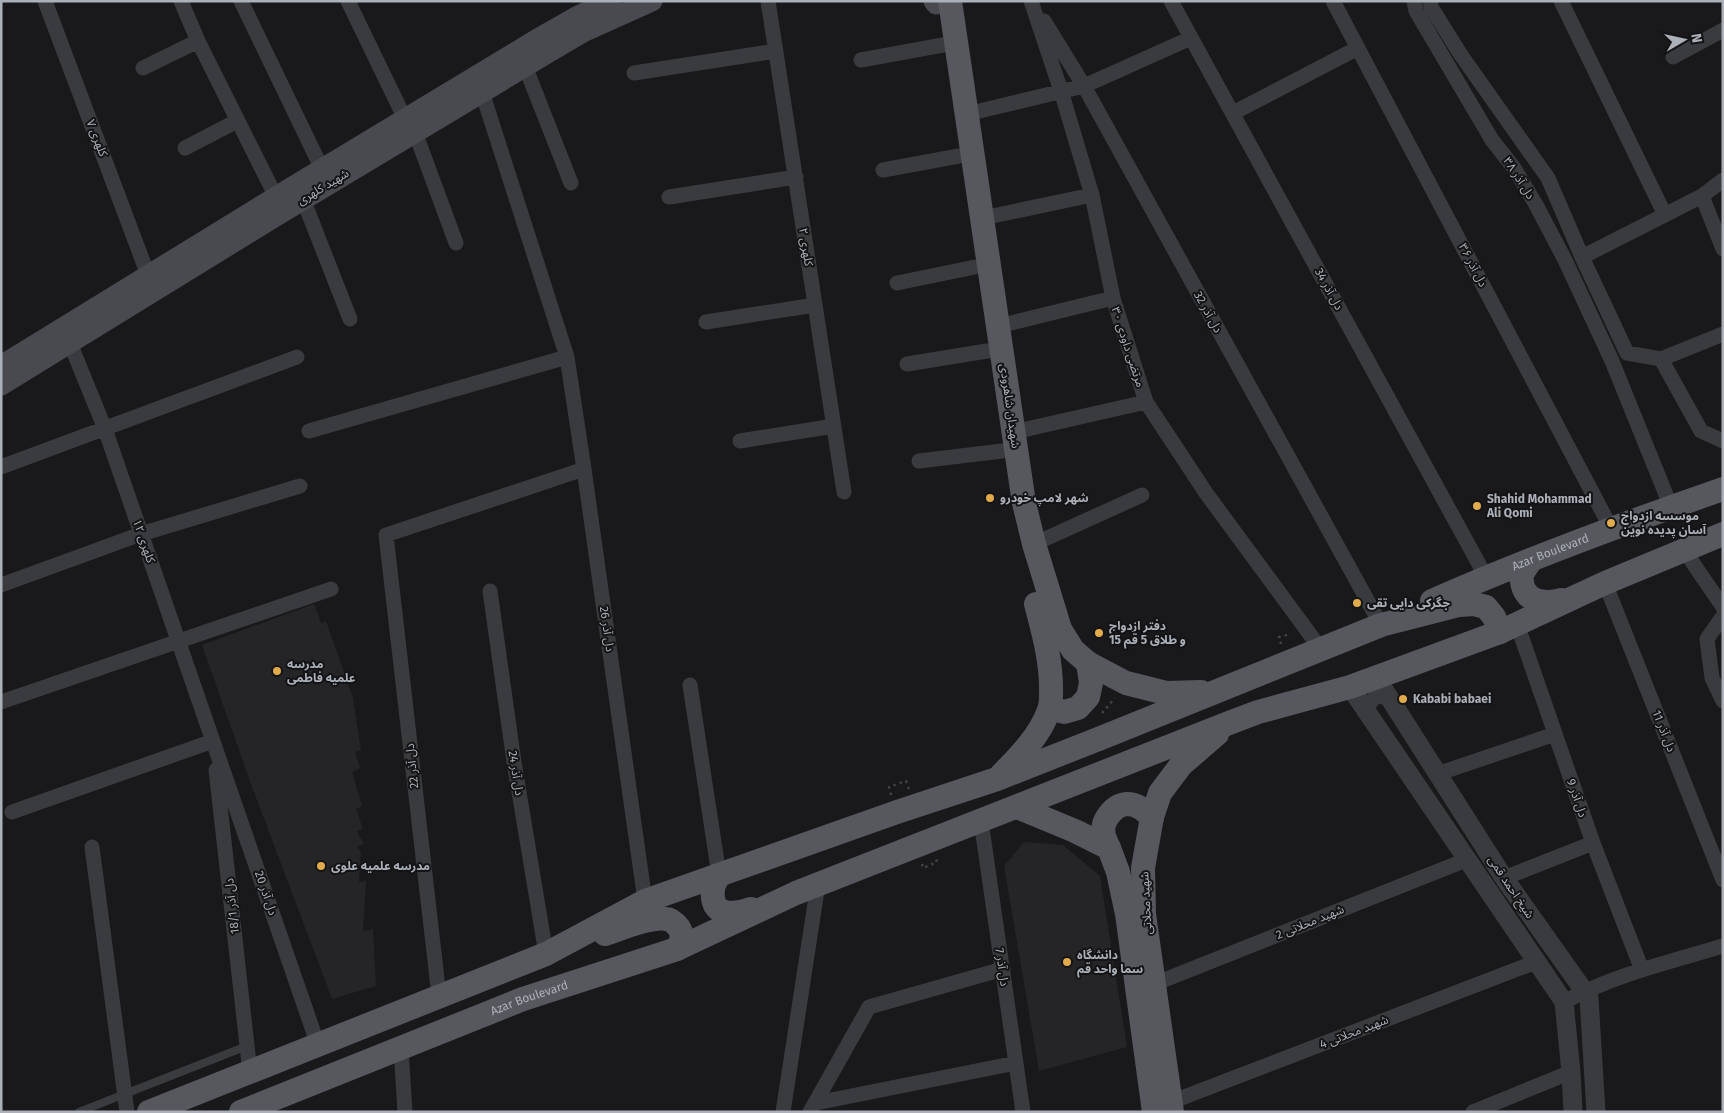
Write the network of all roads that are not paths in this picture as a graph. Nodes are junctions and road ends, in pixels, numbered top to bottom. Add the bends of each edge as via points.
1 (45, 1) edge
2 (181, 1) edge
3 (240, 1) edge
4 (348, 1) edge
5 (652, 1) edge
6 (768, 1) edge
7 (1032, 1) edge
8 (1172, 1) edge
9 (1333, 1) edge
10 (1414, 1) edge
11 (1430, 1) edge
12 (1561, 1) edge
13 (939, 2) edge
14 (614, 6) edge
15 (1723, 30) edge
16 (1190, 38) junction
17 (198, 41) junction
18 (943, 45) junction
19 (1358, 48) junction
20 (776, 51) junction
21 (1672, 58) dead end
22 (861, 60) dead end
23 (525, 66) junction
24 (143, 68) dead end
25 (634, 73) dead end
26 (1084, 86) junction
27 (1061, 91) junction
28 (482, 92) junction
29 (1233, 113) junction
30 (967, 114) junction
31 (238, 121) junction
32 (410, 126) junction
33 (185, 148) dead end
34 (959, 156) junction
35 (322, 169) junction
36 (883, 170) dead end
37 (796, 177) junction
38 (1723, 180) edge
39 (571, 183) dead end
40 (1092, 195) junction
41 (1702, 196) junction
42 (276, 197) junction
43 (669, 197) dead end
44 (304, 199) junction
45 (1665, 215) junction
46 (983, 218) junction
47 (456, 244) dead end
48 (1723, 249) edge
49 (1582, 257) junction
50 (975, 267) junction
51 (148, 275) junction
52 (897, 283) dead end
53 (1113, 298) junction
54 (815, 305) junction
55 (350, 320) dead end
56 (706, 322) dead end
57 (999, 326) junction
58 (1723, 334) edge
59 (70, 342) junction
60 (987, 351) junction
61 (297, 357) dead end
62 (567, 357) junction
63 (1661, 359) junction
64 (907, 364) dead end
65 (1, 366) edge
66 (1, 385) edge
67 (1146, 402) junction
68 (834, 426) junction
69 (105, 429) junction
70 (309, 431) dead end
71 (740, 441) dead end
72 (1723, 441) edge
73 (1008, 442) junction
74 (919, 461) dead end
75 (1, 467) edge
76 (584, 469) junction
77 (300, 486) dead end
78 (1723, 488) edge
79 (844, 492) dead end
80 (1142, 495) dead end
81 (1671, 507) junction
82 (1612, 530) junction
83 (141, 534) junction
84 (1723, 534) edge
85 (1034, 544) junction
86 (1684, 550) junction
87 (1530, 560) junction
88 (1486, 577) junction
89 (1605, 583) junction
90 (1, 585) edge
91 (331, 589) dead end
92 (490, 592) dead end
93 (1577, 595) junction
94 (1723, 607) edge
95 (1723, 616) edge
96 (1380, 625) junction
97 (1508, 628) junction
98 (178, 641) junction
99 (1320, 648) junction
100 (1088, 663) junction
101 (1376, 677) junction
102 (690, 684) dead end
103 (1350, 687) junction
104 (1217, 691) junction
105 (1390, 700) junction
106 (1723, 701) edge
107 (1, 702) edge
108 (1050, 708) junction
109 (1369, 715) junction
110 (1229, 723) junction
111 (1555, 734) junction
112 (213, 741) junction
113 (1437, 774) junction
114 (997, 779) junction
115 (1017, 807) junction
116 (12, 812) dead end
117 (1152, 817) junction
118 (981, 821) junction
119 (1593, 843) junction
120 (92, 847) dead end
121 (1109, 848) junction
122 (1466, 860) junction
123 (719, 875) junction
124 (1504, 878) junction
125 (1723, 880) edge
126 (818, 884) junction
127 (796, 893) junction
128 (645, 901) junction
129 (1723, 946) edge
130 (677, 949) junction
131 (553, 950) junction
132 (1536, 962) junction
133 (1003, 969) junction
134 (1642, 970) junction
135 (1154, 984) junction
136 (1584, 991) junction
137 (439, 996) junction
138 (1564, 1002) junction
139 (318, 1044) junction
140 (247, 1046) junction
141 (400, 1048) junction
142 (1016, 1063) junction
143 (250, 1072) junction
144 (1571, 1072) junction
145 (124, 1094) junction
146 (813, 1107) edge
147 (1166, 1108) edge
148 (79, 1112) edge
149 (127, 1112) edge
150 (149, 1112) edge
151 (241, 1112) edge
152 (405, 1112) edge
153 (783, 1112) edge
154 (1023, 1112) edge
155 (1473, 1112) edge
156 (1573, 1112) edge
157 (1596, 1112) edge

1 - 51 street, کلهری ۷
2 - 17 street
3 - 35 street
4 - 32 street
5 - 14 main road, شهید کلهری
6 - 20 street, کلهری ۲
7 - 26 street, دل آذر 32
7 - 27 street, ۳۰ مرتضی داودی
8 - 16 street, دل آذر 34
9 - 19 street, دل آذر ۳۶
10 - 81 street, دل آذر ۳۸ via 1416,11 1492,140 1535,203 1612,361
11 - 49 street, دل آذر ۳۸ via 1461,55 1548,178
12 - 45 street
13 - 18 main road, شهیدان شاهرودی
13 - 30 main road, شهیدان شاهرودی
14 - 23 main road, شهید کلهری via 583,32
14 - 32 main road, شهید کلهری via 569,22
15 - 21 street
16 - 26 street
16 - 29 street, دل آذر 34
17 - 24 street
17 - 31 street
18 - 22 street
18 - 34 main road, شهیدان شاهرودی
19 - 29 street
19 - 82 street, دل آذر ۳۶
20 - 25 street
20 - 37 street, کلهری ۲
23 - 28 main road, شهید کلهری
23 - 39 street
26 - 27 street
26 - 96 street, دل آذر 32
27 - 30 street
27 - 40 street, ۳۰ مرتضی داودی
28 - 32 main road, شهید کلهری
28 - 62 street, دل آذر 26
29 - 88 street, دل آذر 34
30 - 46 main road, شهیدان شاهرودی
31 - 33 street
31 - 42 street
32 - 35 main road, شهید کلهری
32 - 44 main road, شهید کلهری
32 - 47 street
34 - 36 street
34 - 50 main road, شهیدان شاهرودی
35 - 42 main road, شهید کلهری
37 - 43 street
37 - 54 street, کلهری ۲
38 - 41 street
40 - 46 street
40 - 53 street, ۳۰ مرتضی داودی
41 - 45 street
41 - 48 street
42 - 51 main road, شهید کلهری
44 - 55 street
44 - 59 main road, شهید کلهری
45 - 49 street
46 - 57 main road, شهیدان شاهرودی
49 - 63 street, دل آذر ۳۸ via 1627,352
50 - 52 street
50 - 60 main road, شهیدان شاهرودی
51 - 65 main road, شهید کلهری
53 - 57 street
53 - 67 street, ۳۰ مرتضی داودی
54 - 56 street
54 - 68 street, کلهری ۲
57 - 73 main road, شهیدان شاهرودی
58 - 63 street
59 - 66 main road, شهید کلهری
59 - 69 street, کلهری ۱۲
60 - 64 street
60 - 73 main road, شهیدان شاهرودی
61 - 69 street
62 - 70 street
62 - 76 street, دل آذر 26
63 - 72 street via 1701,431
67 - 73 street
67 - 99 street, ۳۰ مرتضی داودی via 1206,493
68 - 71 street
68 - 79 street, کلهری ۲
69 - 75 street
69 - 83 street, کلهری ۱۲
73 - 74 street
73 - 85 main road, شهیدان شاهرودی
73 - 108 main road, شهیدان شاهرودی via 1010,505 1045,636 1052,675
76 - 128 street, دل آذر 26
76 - 137 street, دل آذر 22 via 386,535
77 - 83 street
78 - 81 main road, Azar Boulevard
80 - 85 street
81 - 82 main road, Azar Boulevard
82 - 87 main road, Azar Boulevard
83 - 90 street
83 - 98 street, کلهری ۱۲
84 - 86 main road
85 - 100 main road, شهیدان شاهرودی via 1060,629 1073,650
86 - 89 main road
86 - 94 street
87 - 88 main road, Azar Boulevard
87 - 93 main road via 1521,576 1524,591 1535,600 1546,603
88 - 96 main road, Azar Boulevard
89 - 93 main road
89 - 125 street, دل آذر 11
91 - 98 street
92 - 131 street, دل آذر 24 via 514,762
93 - 97 main road
95 - 106 street via 1707,639 1712,678
96 - 97 main road via 1474,604 1486,607
96 - 99 main road
97 - 101 main road, Azar Boulevard
97 - 111 street, دل آذر 9
98 - 107 street
98 - 112 street, کلهری ۱۲
99 - 104 main road
100 - 104 main road, شهیدان شاهرودی via 1126,683 1166,693
100 - 108 main road via 1091,683 1088,697 1078,708 1064,712
101 - 103 main road, Azar Boulevard
101 - 105 street, شیخ احمد قمی
102 - 123 street
103 - 109 street, شیخ احمد قمی
103 - 110 main road, Azar Boulevard
104 - 114 main road
105 - 109 street via 1382,696 1374,698 1368,706
105 - 113 street, شیخ احمد قمی
108 - 114 main road, شهیدان شاهرودی via 1038,732
109 - 122 street, شیخ احمد قمی
110 - 115 main road, Azar Boulevard
110 - 117 main road, شهید محلاتی via 1181,765 1160,793
111 - 113 street
111 - 119 street, دل آذر 9
112 - 116 street
112 - 139 street, دل آذر 20
112 - 140 street, دل آذر 18/1
113 - 124 street, شیخ احمد قمی
114 - 123 main road
115 - 118 main road, Azar Boulevard
115 - 121 main road
117 - 121 main road, شهید محلاتی via 1141,807 1127,804 1114,809 1105,820 1103,834
117 - 135 main road, شهید محلاتی via 1143,868 1144,914
118 - 126 main road, Azar Boulevard
118 - 133 street, دل آذر 7
119 - 124 street
119 - 134 street, دل آذر 9
120 - 145 street
121 - 147 main road, شهید محلاتی via 1118,872
122 - 132 street, شیخ احمد قمی
122 - 135 street, شهید محلاتی 2
123 - 127 main road via 713,889 714,901 721,911 731,914
123 - 128 main road
124 - 136 street, شیخ احمد قمی
126 - 127 main road, Azar Boulevard
126 - 153 street
127 - 130 main road, Azar Boulevard
128 - 131 main road
129 - 134 street
130 - 131 main road via 682,941 681,932 668,918 655,919
130 - 141 main road, Azar Boulevard via 524,999
131 - 137 main road
132 - 138 street, شیخ احمد قمی
132 - 147 street, شهید محلاتی 4
133 - 142 street, دل آذر 7
133 - 146 street via 869,1006
134 - 136 street
135 - 147 main road, شهید محلاتی
136 - 138 street
136 - 157 street, شیخ احمد قمی via 1589,998
137 - 139 main road
138 - 144 street, شیخ احمد قمی
139 - 143 main road
140 - 143 street, دل آذر 18/1
140 - 145 lane
141 - 151 main road, Azar Boulevard
141 - 152 street
142 - 146 street
142 - 154 street, دل آذر 7
143 - 150 main road
144 - 155 street
144 - 156 street, شیخ احمد قمی
145 - 148 lane
145 - 149 street

